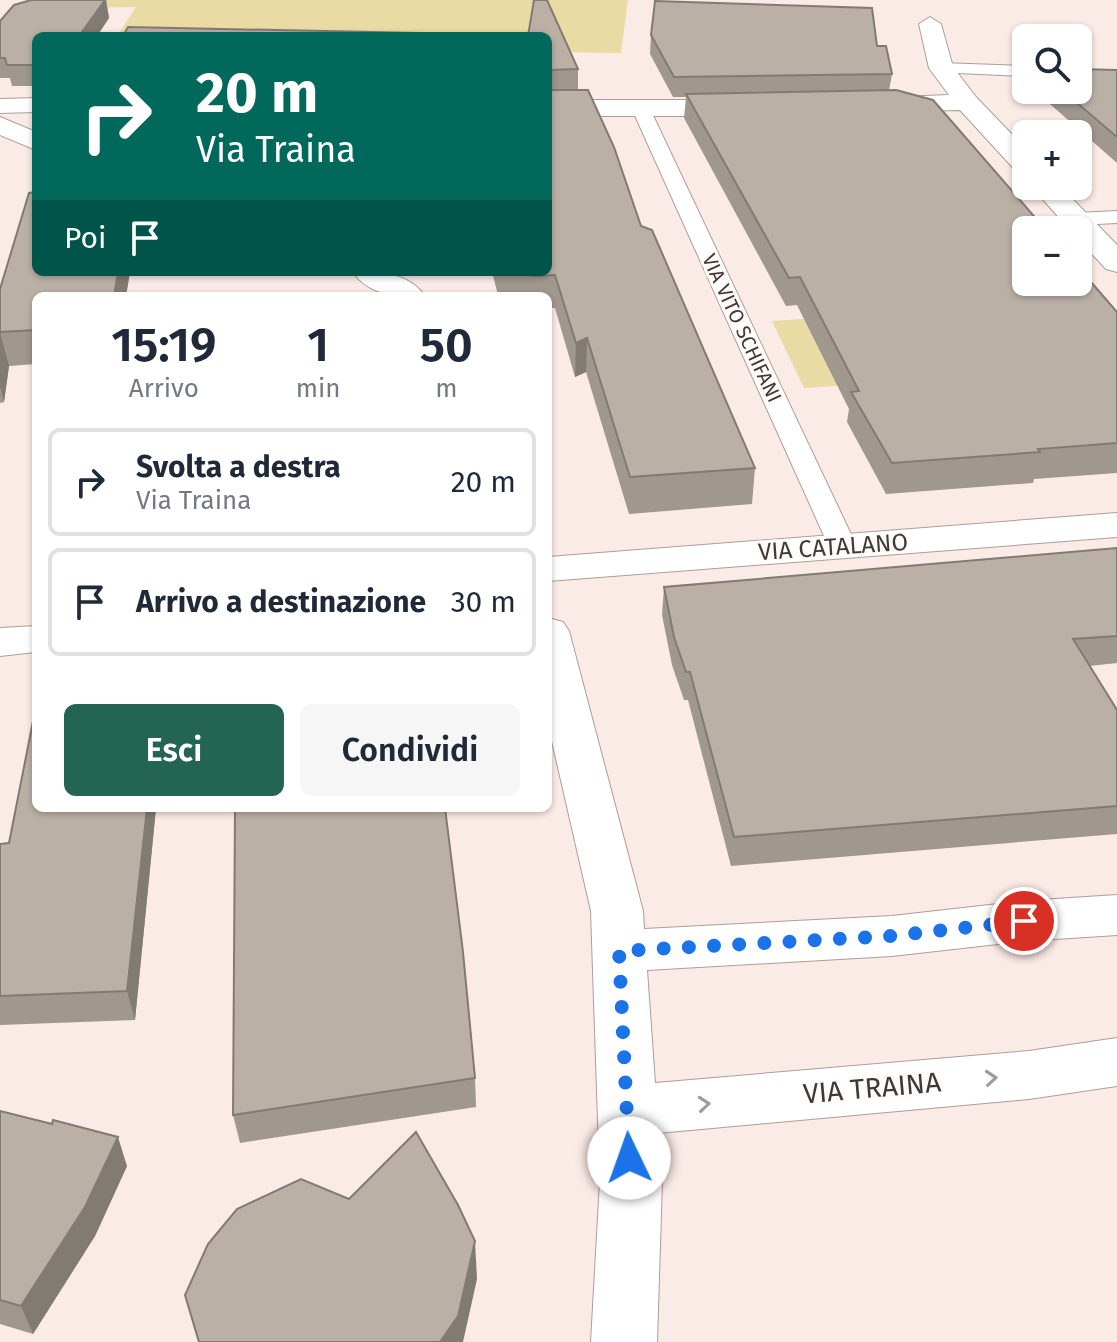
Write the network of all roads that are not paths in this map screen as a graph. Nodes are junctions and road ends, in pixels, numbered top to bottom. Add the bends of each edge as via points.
1 (930, 24) dead end
2 (941, 68) junction
3 (1012, 71) edge
4 (967, 102) junction
5 (32, 105) edge
6 (0, 106) edge
7 (849, 106) edge
8 (552, 108) edge
9 (775, 108) edge
10 (641, 109) junction
11 (0, 125) edge
12 (32, 140) edge
13 (1012, 150) edge
14 (1059, 200) edge
15 (1074, 216) edge
16 (1117, 217) edge
17 (1092, 218) edge
18 (1092, 236) edge
19 (1117, 263) edge
20 (375, 276) edge
21 (402, 292) edge
22 (1117, 525) edge
23 (843, 547) junction
24 (552, 569) edge
25 (32, 639) edge
26 (0, 642) edge
27 (552, 647) edge
28 (1117, 915) edge
29 (619, 951) junction
30 (1117, 1062) edge
31 (627, 1111) junction
32 (624, 1342) edge

1 - 2 street
2 - 3 lane
2 - 4 street
4 - 7 street
4 - 13 street
5 - 6 street
8 - 10 street
9 - 10 street
10 - 23 lane, VIA VITO SCHIFANI
11 - 12 street
14 - 15 street
16 - 17 lane
18 - 19 street
20 - 21 street
22 - 23 street, VIA CATALANO
23 - 24 street, VIA CATALANO
25 - 26 street
27 - 29 street via 617,911
28 - 29 street via 892,936
29 - 31 street
31 -> 30 street, VIA TRAINA via 1029,1075
31 - 32 street via 631,1181

